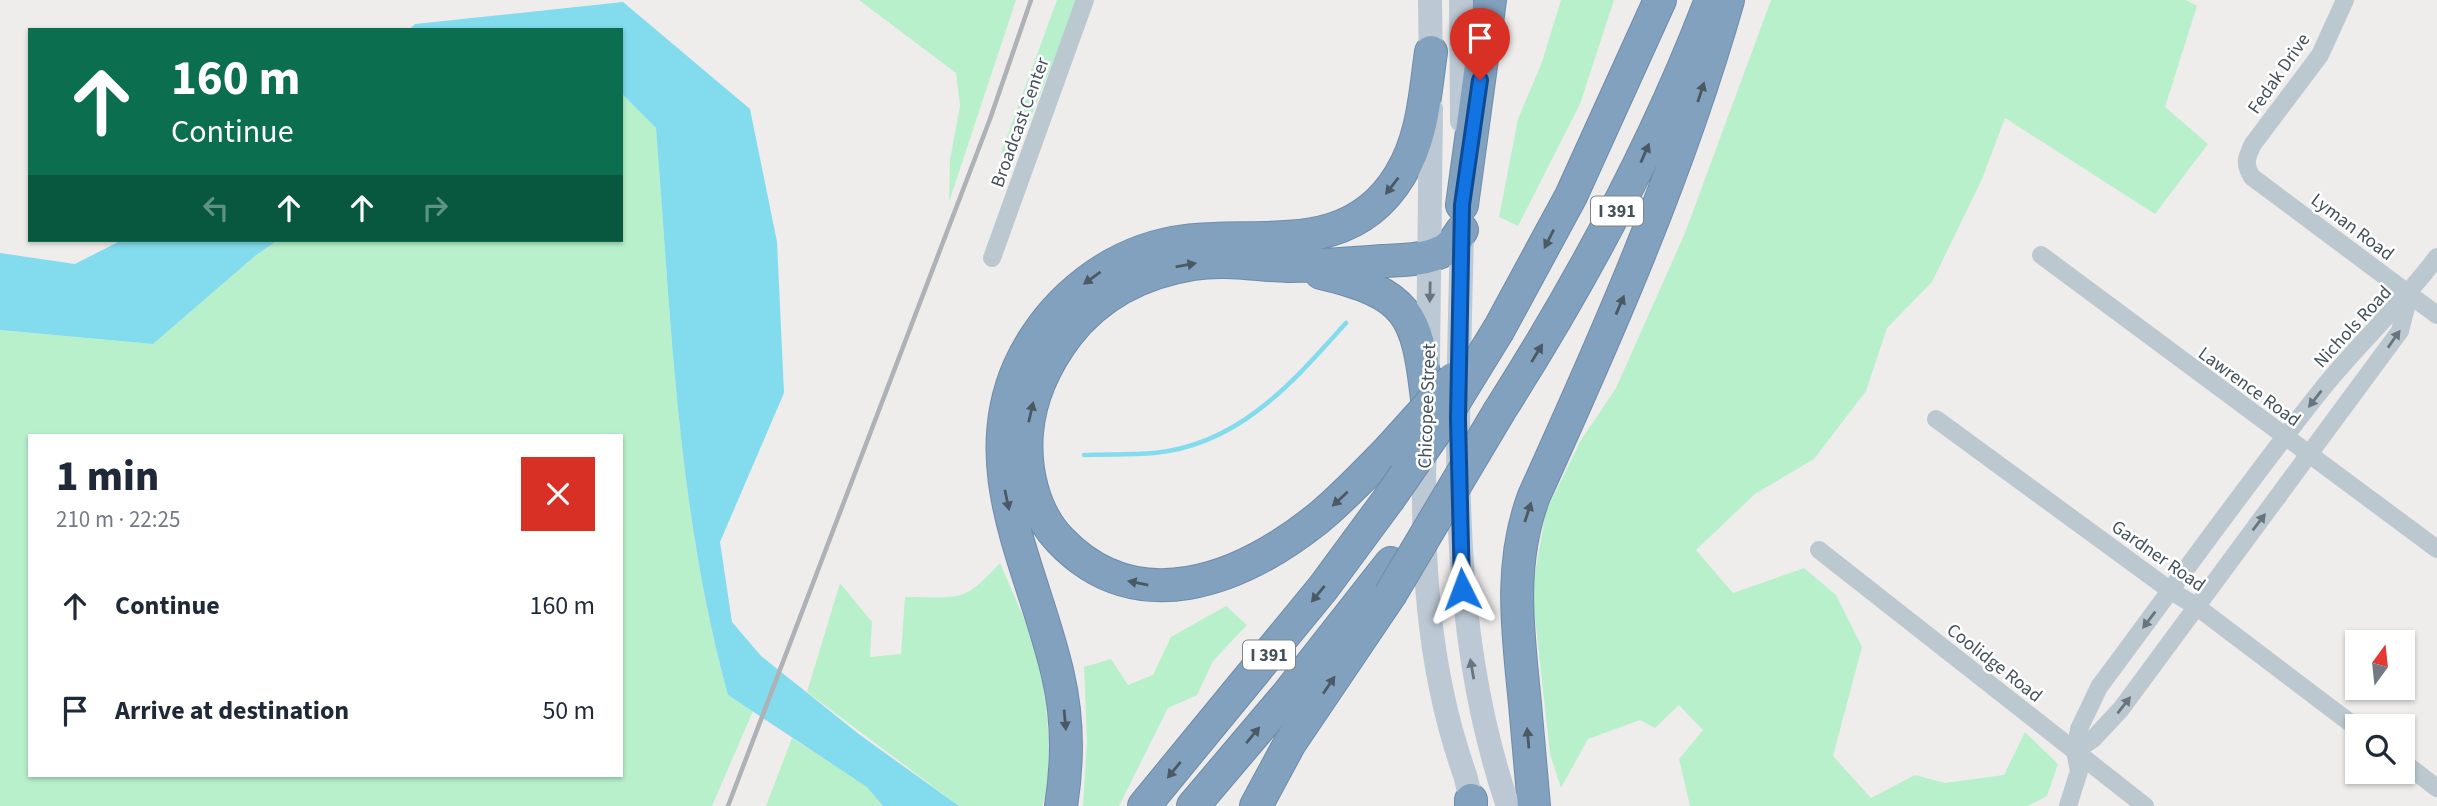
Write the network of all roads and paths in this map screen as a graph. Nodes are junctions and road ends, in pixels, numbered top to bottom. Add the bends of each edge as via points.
1 (1085, 0) edge
2 (1430, 0) edge
3 (1461, 0) edge
4 (1490, 0) edge
5 (1636, 0) edge
6 (1660, 0) edge
7 (1711, 0) edge
8 (1728, 0) edge
9 (2344, 0) edge
10 (1431, 52) junction
11 (2247, 169) joint
12 (1571, 196) junction
13 (1462, 217) junction
14 (1430, 255) junction
15 (2041, 255) dead end
16 (2437, 257) edge
17 (992, 258) dead end
18 (1285, 266) junction
19 (2410, 294) junction
20 (2437, 315) edge
21 (1499, 329) junction
22 (1427, 400) junction
23 (1500, 410) junction
24 (1936, 419) dead end
25 (2285, 437) junction
26 (2309, 454) junction
27 (2437, 549) edge
28 (1819, 550) dead end
29 (2171, 591) junction
30 (2196, 606) junction
31 (2345, 719) edge
32 (2075, 751) junction
33 (2415, 771) edge
34 (2437, 788) edge
35 (1062, 800) edge
36 (1472, 804) edge
37 (1144, 806) edge
38 (1193, 806) edge
39 (1256, 806) edge
40 (1508, 806) edge
41 (1534, 806) edge
42 (2068, 806) edge
43 (2145, 806) edge

1 - 17 street, Broadcast Center
2 - 10 main road, Chicopee Street
3 - 13 main road, Chicopee Street
4 - 13 highway
5 - 12 highway
6 - 12 highway, I 391
23 -> 7 highway, I 391 via 1600,244 1668,103
41 -> 8 highway via 1516,607 1523,530 1650,233 1690,125
9 - 11 street, Fedak Drive via 2320,55 2253,144 2246,158
10 - 14 main road, Chicopee Street
10 -> 35 highway via 1412,150 1392,187 1370,209 1342,226 1308,237 1187,241 1141,250 1077,290 1028,348 1007,405 1002,466 1009,514 1061,688 1066,745
11 - 19 street, Lyman Road
12 -> 21 highway, I 391
13 - 14 highway via 1451,245
40 -> 13 main road, Chicopee Street via 1480,709 1462,589 1458,419
14 - 18 highway
14 -> 22 main road, Chicopee Street
15 - 25 street, Lawrence Road
16 - 19 street
21 -> 18 highway, bridge via 1334,505 1296,535 1236,569 1198,582 1152,586 1108,575 1070,551 1044,519 1030,484 1027,429 1046,369 1073,327 1107,297 1160,271 1226,261
18 - 22 highway via 1351,281 1394,303 1409,319 1418,339
19 - 20 street, Lyman Road
19 -> 25 street, Nichols Road via 2363,339
26 -> 19 street, Nichols Road via 2400,331
21 -> 37 highway, I 391, bridge via 1440,425 1323,588
22 - 36 main road, Chicopee Street via 1424,496 1430,618 1442,704
38 -> 23 highway, I 391, bridge via 1391,564
39 -> 23 highway, bridge via 1290,743 1390,596
24 - 29 street, Gardner Road
25 - 26 street, Lawrence Road
25 - 29 street, Nichols Road
26 - 27 street, Lawrence Road
30 -> 26 street, Nichols Road
28 - 32 street, Coolidge Road
29 - 30 street, Gardner Road
29 -> 32 street, Nichols Road via 2099,687 2079,729
30 - 31 street, Gardner Road
32 -> 30 street, Nichols Road via 2093,740 2121,709
32 - 42 street via 2079,771
32 - 43 street, Coolidge Road
33 - 34 street

